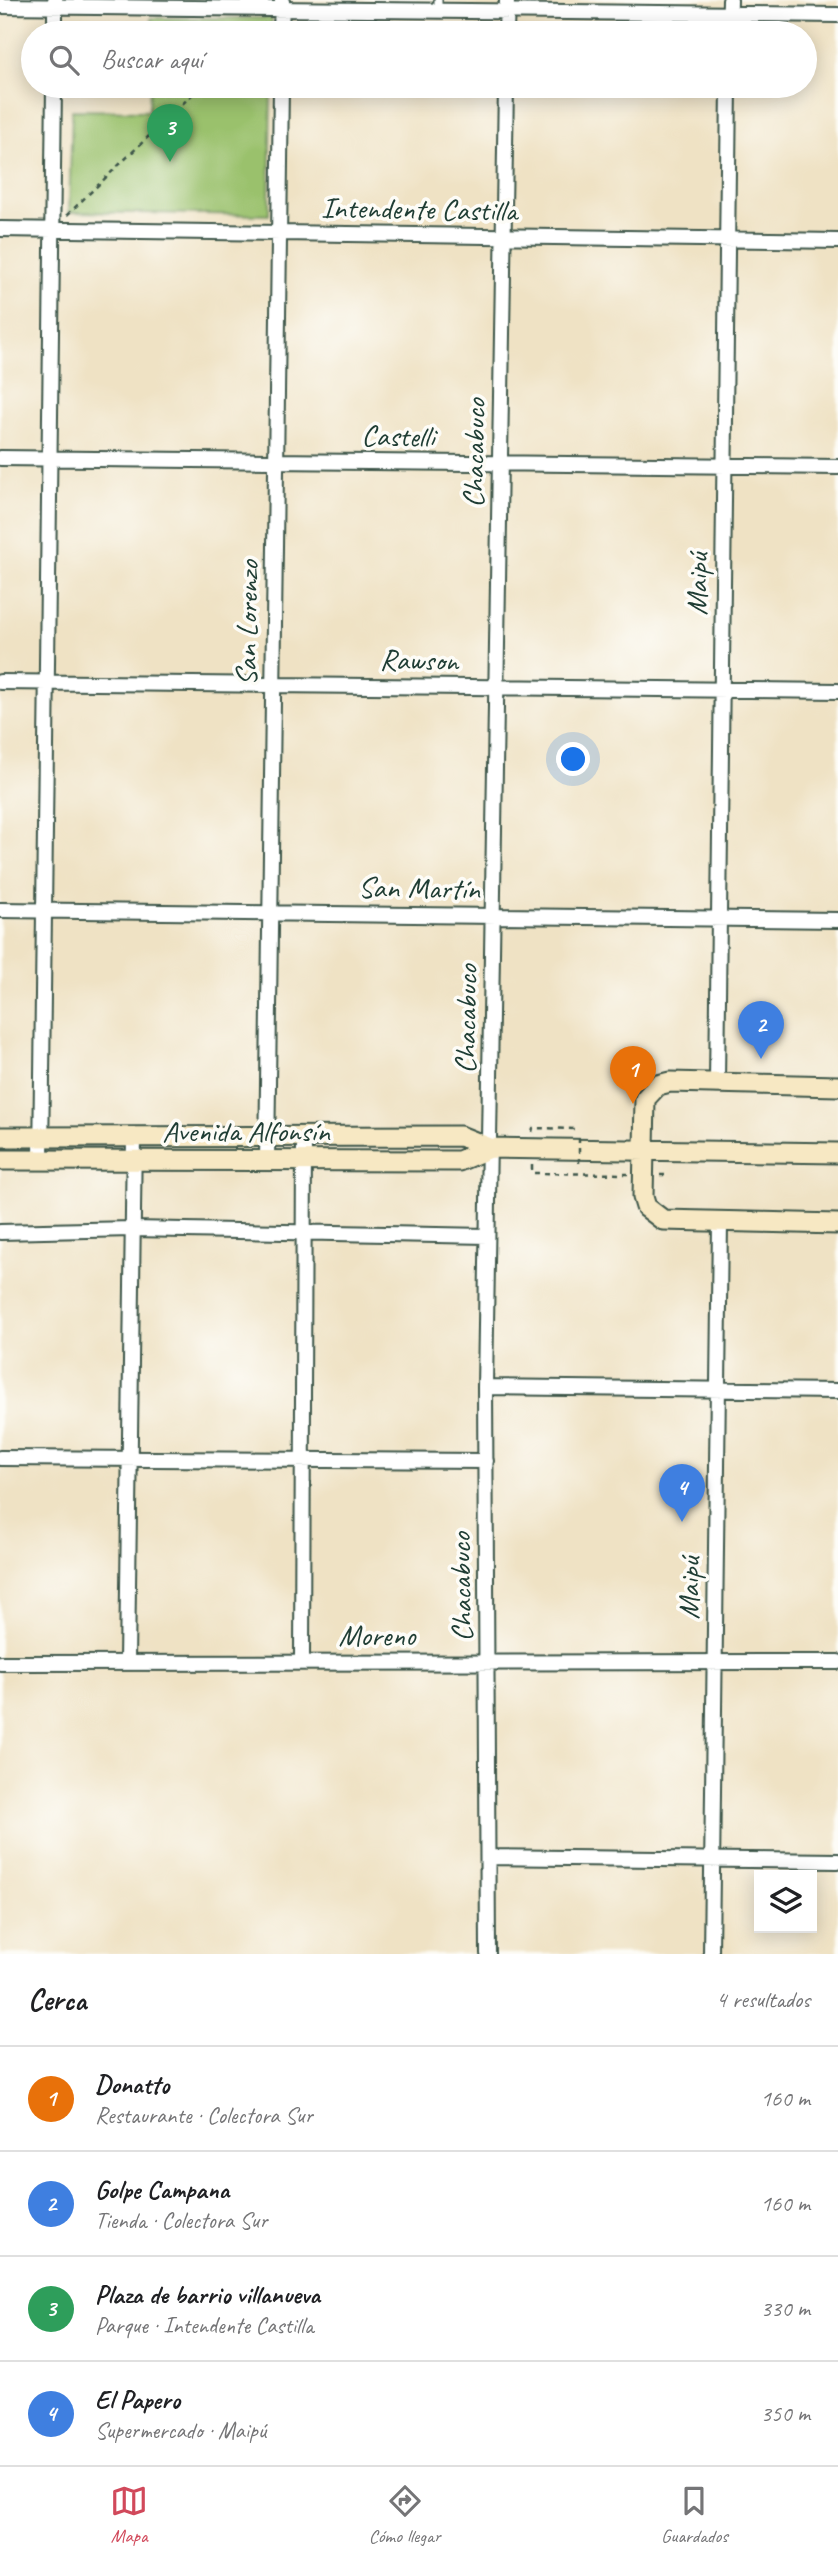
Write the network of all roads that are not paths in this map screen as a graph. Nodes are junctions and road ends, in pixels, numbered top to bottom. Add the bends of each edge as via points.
1 (55, 3) edge
2 (215, 4) edge
3 (282, 5) edge
4 (438, 5) edge
5 (0, 6) edge
6 (507, 6) edge
7 (730, 7) edge
8 (838, 15) edge
9 (55, 21) edge
10 (54, 98) edge
11 (281, 98) edge
12 (506, 98) edge
13 (729, 98) edge
14 (0, 229) edge
15 (52, 230) junction
16 (279, 233) junction
17 (504, 236) junction
18 (727, 239) junction
19 (838, 241) edge
20 (0, 458) edge
21 (48, 458) junction
22 (276, 461) junction
23 (500, 463) junction
24 (724, 465) junction
25 (838, 467) edge
26 (0, 682) edge
27 (45, 682) junction
28 (273, 685) junction
29 (497, 687) junction
30 (722, 689) junction
31 (838, 691) edge
32 (0, 910) edge
33 (42, 910) junction
34 (270, 913) junction
35 (494, 916) junction
36 (719, 918) junction
37 (838, 920) edge
38 (717, 1082) junction
39 (838, 1086) edge
40 (40, 1136) junction
41 (134, 1136) junction
42 (267, 1137) junction
43 (304, 1137) junction
44 (0, 1138) edge
45 (489, 1148) junction
46 (643, 1151) junction
47 (833, 1153) edge
48 (41, 1159) junction
49 (0, 1160) edge
50 (134, 1160) junction
51 (267, 1161) junction
52 (304, 1161) junction
53 (720, 1223) junction
54 (838, 1224) edge
55 (132, 1229) junction
56 (0, 1232) edge
57 (304, 1235) junction
58 (487, 1236) junction
59 (485, 1387) junction
60 (718, 1390) junction
61 (838, 1391) edge
62 (0, 1458) edge
63 (128, 1458) junction
64 (304, 1460) junction
65 (486, 1461) junction
66 (302, 1661) junction
67 (488, 1661) junction
68 (127, 1662) junction
69 (715, 1662) junction
70 (838, 1662) edge
71 (0, 1663) edge
72 (489, 1857) junction
73 (712, 1860) junction
74 (838, 1861) edge
75 (488, 1954) edge
76 (711, 1954) edge

1 - 2 street
1 - 5 street
1 - 9 street
2 - 3 street
3 - 4 street
4 - 6 street
6 - 7 street
7 - 8 street
10 - 15 street
11 - 16 street, San Lorenzo
12 - 17 street, Chacabuco
13 - 18 street, Maipú
14 - 15 street, Intendente Castilla
15 - 16 street, Intendente Castilla
15 - 21 street
16 - 17 street, Intendente Castilla
16 - 22 street, San Lorenzo
17 - 18 street, Intendente Castilla
17 - 23 street, Chacabuco
18 - 19 street, Intendente Castilla
18 - 24 street, Maipú
20 - 21 street, Castelli
21 - 22 street, Castelli
21 - 27 street
22 - 23 street, Castelli
22 - 28 street, San Lorenzo
23 - 24 street, Castelli
23 - 29 street, Chacabuco
24 - 25 street, Castelli
24 - 30 street, Maipú
26 - 27 street, Rawson
27 - 28 street, Rawson
27 - 33 street
28 - 29 street, Rawson
28 - 34 street, San Lorenzo
29 - 30 street, Rawson
29 - 35 street, Chacabuco
30 - 31 street, Rawson
30 - 36 street, Maipú
32 - 33 street, San Martín
33 - 34 street, San Martín
33 - 40 street
34 - 35 street, San Martín
34 - 42 street, San Lorenzo
35 - 36 street, San Martín
35 - 45 street, Chacabuco
36 - 37 street, San Martín
36 - 38 street, Maipú
38 - 39 main road
38 - 46 main road via 670,1082 650,1091 645,1099
40 - 41 main road, Avenida Alfonsín
40 - 44 main road, Avenida Alfonsín
40 - 48 street
41 - 42 main road, Avenida Alfonsín
41 - 50 street
42 - 43 main road, Avenida Alfonsín
42 - 51 street, San Lorenzo
43 - 45 main road, Avenida Alfonsín via 460,1136
43 - 52 street
45 - 46 main road, Avenida Alfonsín
45 - 52 main road, Avenida Alfonsín via 459,1161
45 - 58 street, Chacabuco
46 - 47 main road, Avenida Alfonsín
46 - 53 main road via 643,1197 654,1215 663,1220
48 - 49 main road, Avenida Alfonsín
48 - 50 main road, Avenida Alfonsín
50 - 51 main road, Avenida Alfonsín
50 - 55 street
51 - 52 main road, Avenida Alfonsín
52 - 57 street
53 - 54 main road
53 - 60 street, Maipú
55 - 56 street
55 - 57 street
55 - 63 street
57 - 58 street
57 - 64 street
58 - 59 street, Chacabuco
59 - 60 street
59 - 65 street, Chacabuco
60 - 61 street
60 - 69 street, Maipú
62 - 63 street
63 - 64 street
63 - 68 street
64 - 65 street
64 - 66 street
65 - 67 street, Chacabuco
66 - 67 street, Moreno
66 - 68 street, Moreno
67 - 69 street, Moreno
67 - 72 street, Chacabuco
68 - 71 street, Moreno
69 - 70 street, Moreno
69 - 73 street, Maipú
72 - 73 street
72 - 75 street, Chacabuco
73 - 74 street
73 - 76 street, Maipú

